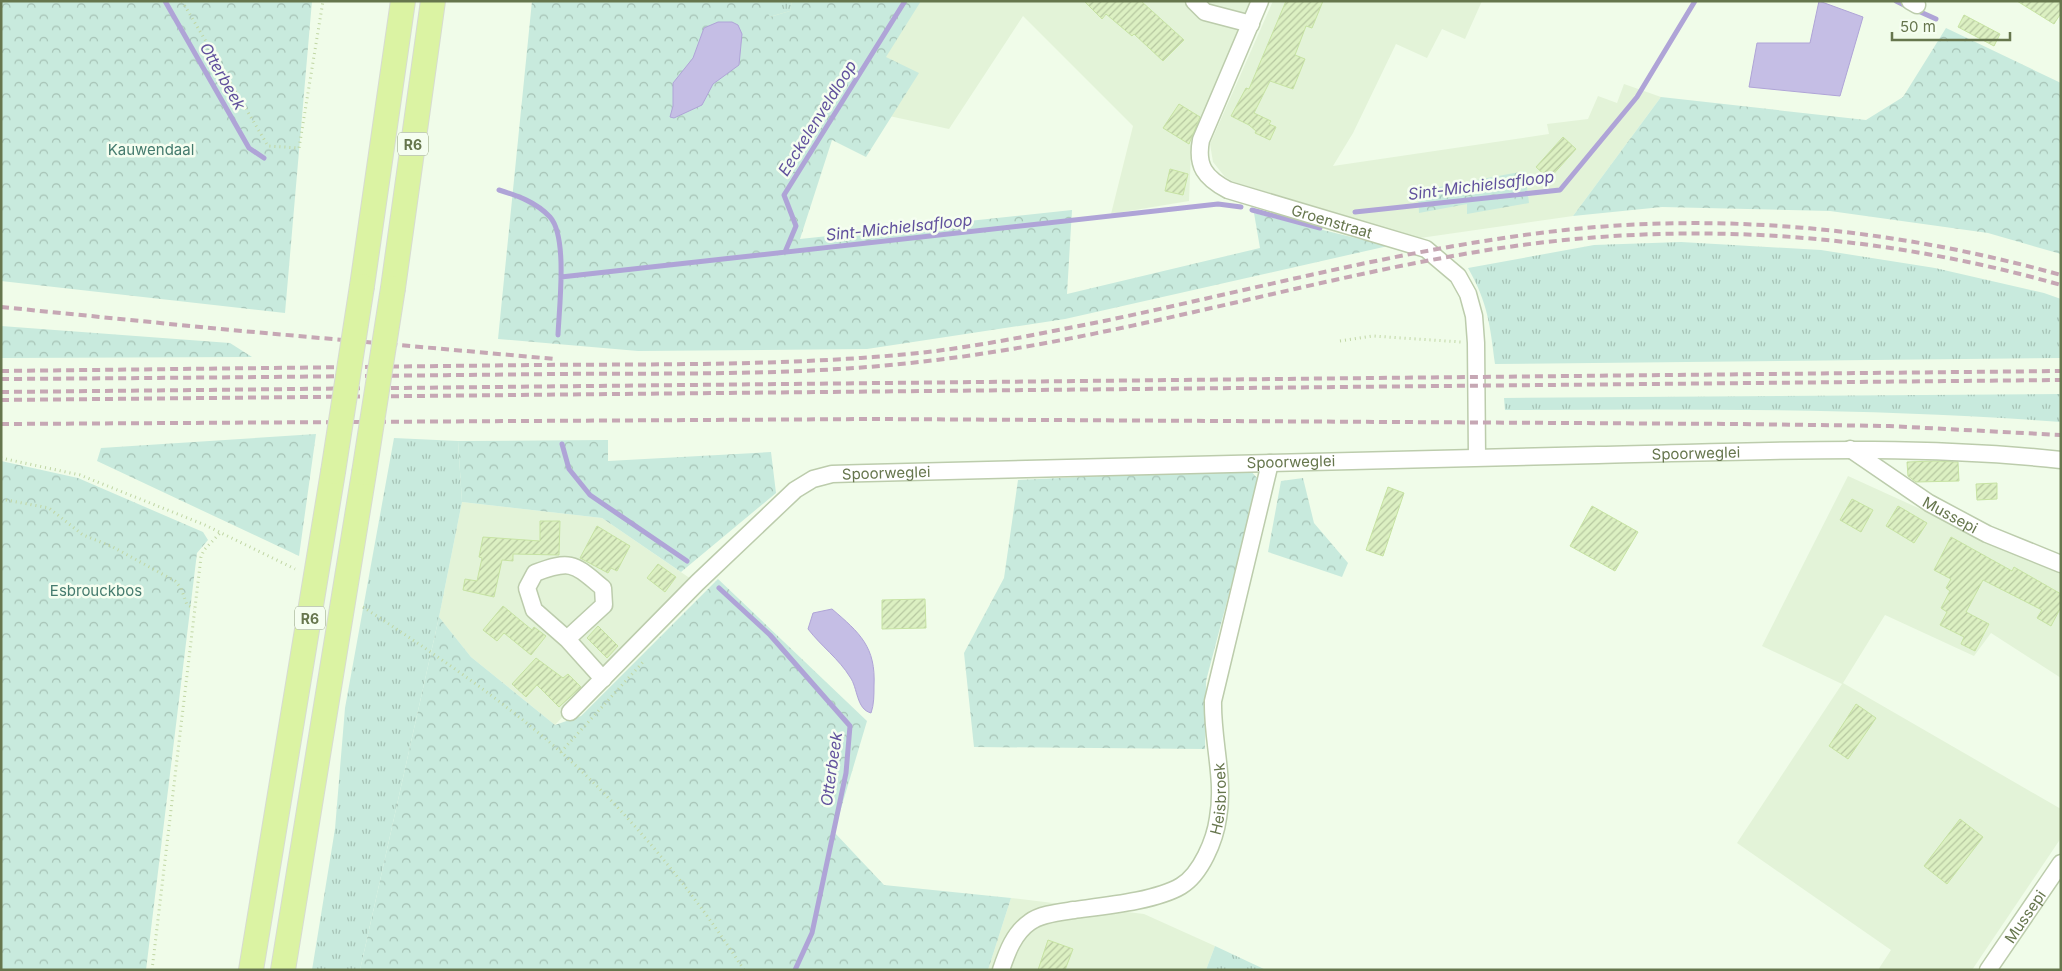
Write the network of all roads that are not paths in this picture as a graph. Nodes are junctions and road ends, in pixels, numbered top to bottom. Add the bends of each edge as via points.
1 (403, 1) edge
2 (433, 1) edge
3 (1194, 1) edge
4 (1260, 1) edge
5 (1251, 24) junction
6 (1850, 449) junction
7 (1477, 457) junction
8 (2061, 460) edge
9 (1270, 463) junction
10 (2061, 564) edge
11 (567, 639) junction
12 (603, 679) junction
13 (570, 712) dead end
14 (2061, 863) edge
15 (251, 970) edge
16 (283, 970) edge
17 (1002, 970) edge
18 (1988, 970) edge

1 - 15 highway, R6, bridge via 333,472
2 - 16 highway, R6, bridge via 393,288
3 - 5 street via 1205,12
4 - 5 street, Groenstraat
5 - 7 street, Groenstraat via 1201,140 1198,154 1206,172 1228,190 1426,249 1458,276 1468,294 1474,316
6 - 7 street, Spoorweglei
6 - 8 street, Spoorweglei via 1995,452
6 - 10 street, Mussepi via 1929,503 1987,534
7 - 9 street, Spoorweglei
9 - 12 street, Spoorweglei via 832,474 813,478 795,490 697,583
9 - 17 street, Heisbroek via 1213,700 1212,721 1221,790 1218,819 1210,845 1195,872 1182,886 1161,894 1058,912 1031,920 1017,933
11 - 11 street via 604,605 603,588 577,566 554,565 535,573 526,588 534,610
11 - 12 street
12 - 13 street, Spoorweglei
14 - 18 street, Mussepi

